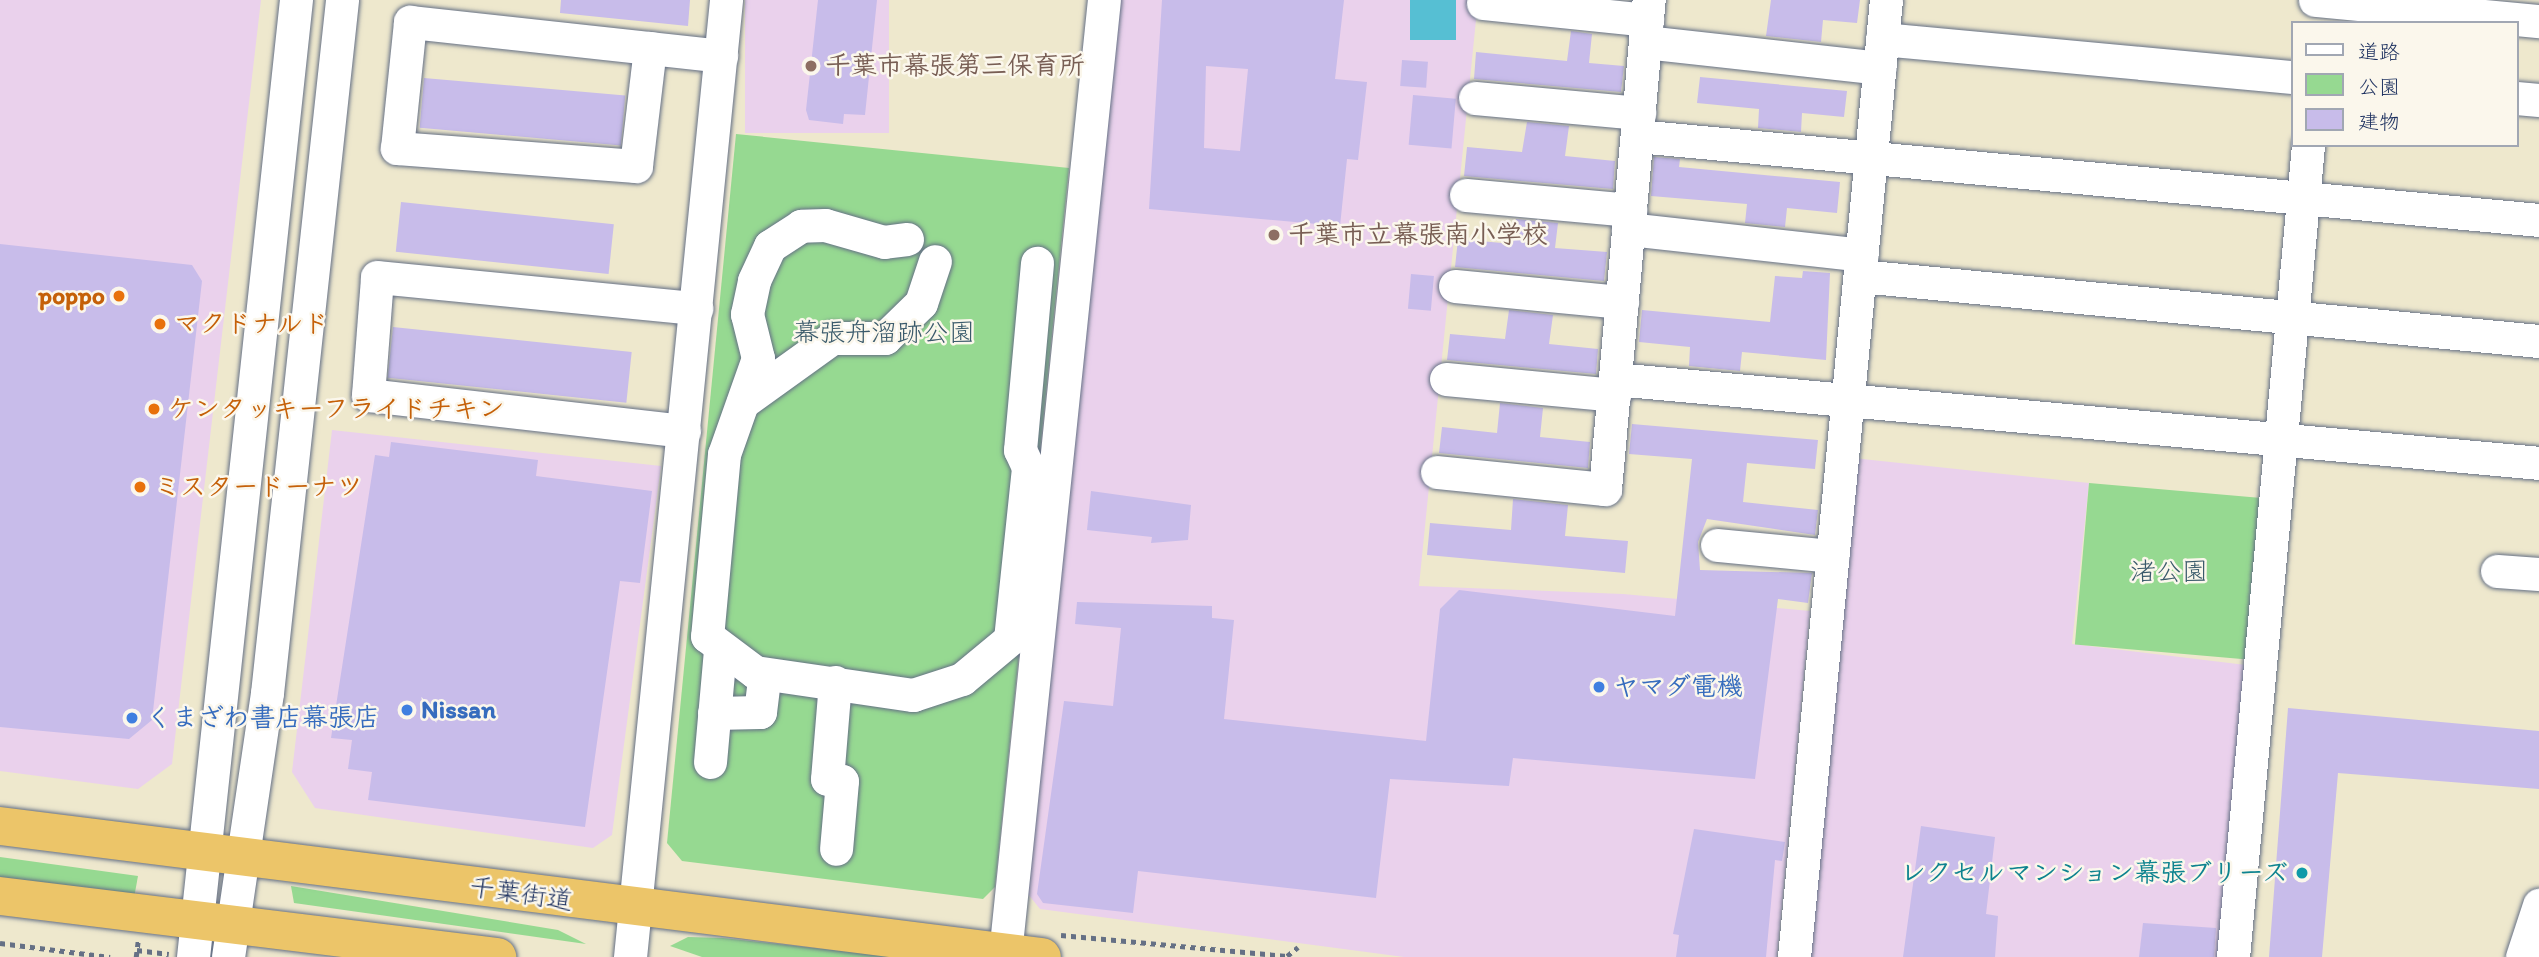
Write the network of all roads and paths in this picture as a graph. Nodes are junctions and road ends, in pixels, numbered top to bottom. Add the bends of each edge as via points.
1 (296, 0) edge
2 (342, 0) edge
3 (726, 0) edge
4 (1104, 0) edge
5 (1886, 0) edge
6 (2315, 0) edge
7 (2322, 1) edge
8 (1483, 3) dead end
9 (1647, 21) edge
10 (2320, 21) edge
11 (2539, 21) edge
12 (649, 48) junction
13 (1881, 54) junction
14 (721, 56) junction
15 (2290, 77) edge
16 (2518, 98) edge
17 (1475, 99) dead end
18 (2539, 100) edge
19 (1638, 125) junction
20 (2308, 147) edge
21 (1871, 157) junction
22 (1466, 195) dead end
23 (2303, 198) junction
24 (1629, 220) junction
25 (2539, 220) edge
26 (907, 239) dead end
27 (935, 261) dead end
28 (1037, 263) dead end
29 (1861, 265) junction
30 (1455, 286) dead end
31 (721, 302) junction
32 (1622, 302) junction
33 (2292, 318) junction
34 (2539, 341) edge
35 (769, 365) junction
36 (1447, 379) dead end
37 (1614, 387) junction
38 (1848, 397) junction
39 (684, 431) junction
40 (2281, 438) junction
41 (2539, 463) edge
42 (1437, 472) dead end
43 (1717, 545) dead end
44 (1832, 556) junction
45 (2497, 571) dead end
46 (2539, 574) edge
47 (704, 640) junction
48 (776, 673) junction
49 (835, 682) junction
50 (886, 691) junction
51 (714, 713) junction
52 (710, 761) dead end
53 (0, 825) edge
54 (836, 849) dead end
55 (200, 851) junction
56 (246, 858) junction
57 (0, 896) edge
58 (2539, 905) edge
59 (637, 909) junction
60 (196, 919) junction
61 (232, 940) edge
62 (0, 943) edge
63 (312, 945) edge
64 (1298, 947) dead end
65 (1031, 948) edge
66 (136, 950) dead end
67 (181, 956) edge
68 (110, 957) edge
69 (497, 957) edge
70 (630, 957) edge
71 (1794, 957) edge
72 (2233, 957) edge
73 (2522, 957) edge

1 - 55 street
2 - 56 street
3 - 14 street
4 - 65 street
5 - 13 street
6 - 7 street
7 - 10 street
7 - 11 street
8 - 9 street
9 - 13 street
9 - 19 street
12 - 12 street via 410,22 397,148 636,166
12 - 14 street
13 - 15 street
13 - 21 street
14 - 31 street
16 - 18 street
17 - 19 street
19 - 21 street
19 - 24 street
20 - 23 street
21 - 23 street
21 - 29 street
22 - 24 street
23 - 25 street
23 - 33 street
24 - 29 street
24 - 32 street
26 - 31 street via 884,242 825,225 801,226 770,246
27 - 35 street via 921,303 885,338 844,334
28 - 50 street via 1020,450 1028,467 1010,639 962,679 913,695
29 - 33 street
29 - 38 street
30 - 32 street
31 - 35 street
31 - 39 street
31 - 39 street via 377,277 368,395
32 - 37 street
33 - 34 street
33 - 40 street
35 - 47 street via 742,404 724,454
36 - 37 street
37 - 38 street
37 - 42 street via 1605,489
38 - 40 street
38 - 44 street
39 - 59 street
40 - 41 street
40 - 72 street
43 - 44 street
44 - 71 street
45 - 46 street
47 - 48 street
47 - 51 street
48 - 49 street
48 - 50 street via 835,663
48 - 51 street via 761,712
49 - 50 street
49 - 54 street via 827,779 842,781
51 - 52 street
53 - 55 highway, 千葉街道
55 - 56 highway, 千葉街道
55 - 60 street
56 - 59 highway, 千葉街道
56 - 61 street
57 - 60 highway
58 - 73 street
59 - 65 highway, 千葉街道
59 - 70 street
60 - 61 highway
60 - 67 street
61 - 63 highway
62 - 68 path
63 - 69 highway
64 - 65 path via 1287,956
66 - 67 path

